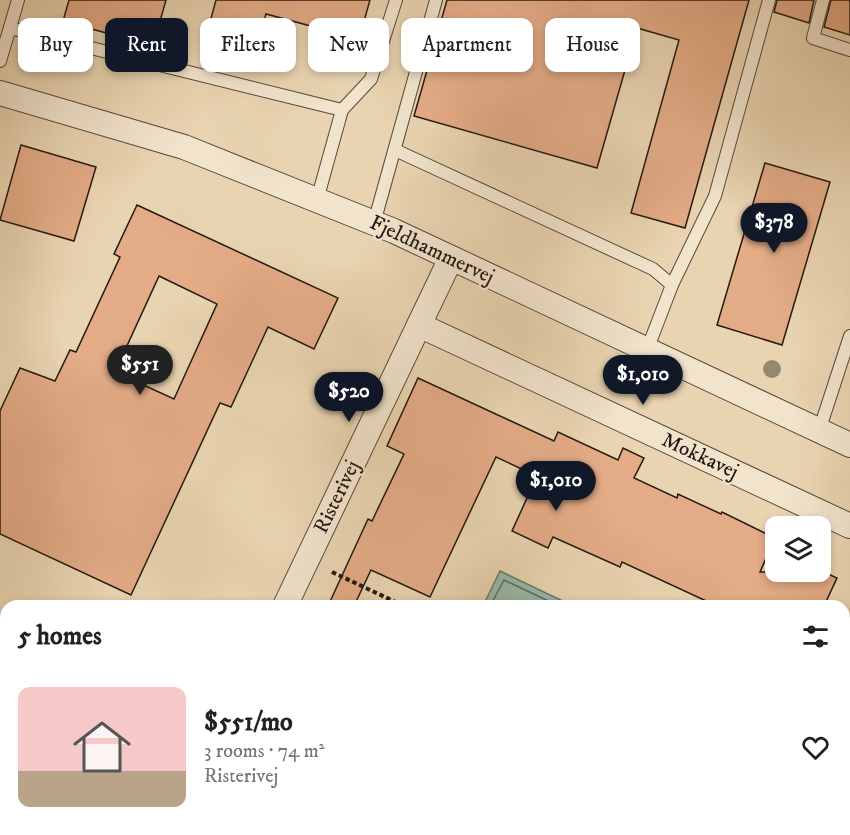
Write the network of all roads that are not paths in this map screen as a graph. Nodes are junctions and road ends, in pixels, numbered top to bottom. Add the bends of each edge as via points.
1 (18, 0) edge
2 (396, 0) edge
3 (436, 0) edge
4 (769, 0) edge
5 (823, 0) edge
6 (10, 28) junction
7 (850, 50) edge
8 (0, 61) edge
9 (0, 93) edge
10 (342, 110) junction
11 (395, 150) junction
12 (317, 200) junction
13 (374, 223) junction
14 (451, 258) junction
15 (672, 285) junction
16 (419, 325) junction
17 (850, 336) edge
18 (647, 350) junction
19 (819, 431) junction
20 (850, 445) edge
21 (850, 526) edge
22 (288, 600) edge

1 - 6 lane
2 - 10 lane via 371,79
3 - 11 lane
4 - 15 lane via 715,195
5 - 7 lane via 813,38
6 - 8 lane
6 - 10 lane
9 - 12 street, Fjeldhammervej via 184,147
10 - 12 lane
11 - 13 lane
11 - 15 lane via 653,269
12 - 13 street, Fjeldhammervej
13 - 14 street, Fjeldhammervej
14 - 16 street, Risterivej
14 - 18 street, Fjeldhammervej
15 - 18 lane
16 - 21 street, Mokkavej
16 - 22 street, Risterivej
17 - 19 lane
18 - 19 street, Fjeldhammervej
19 - 20 street, Fjeldhammervej

